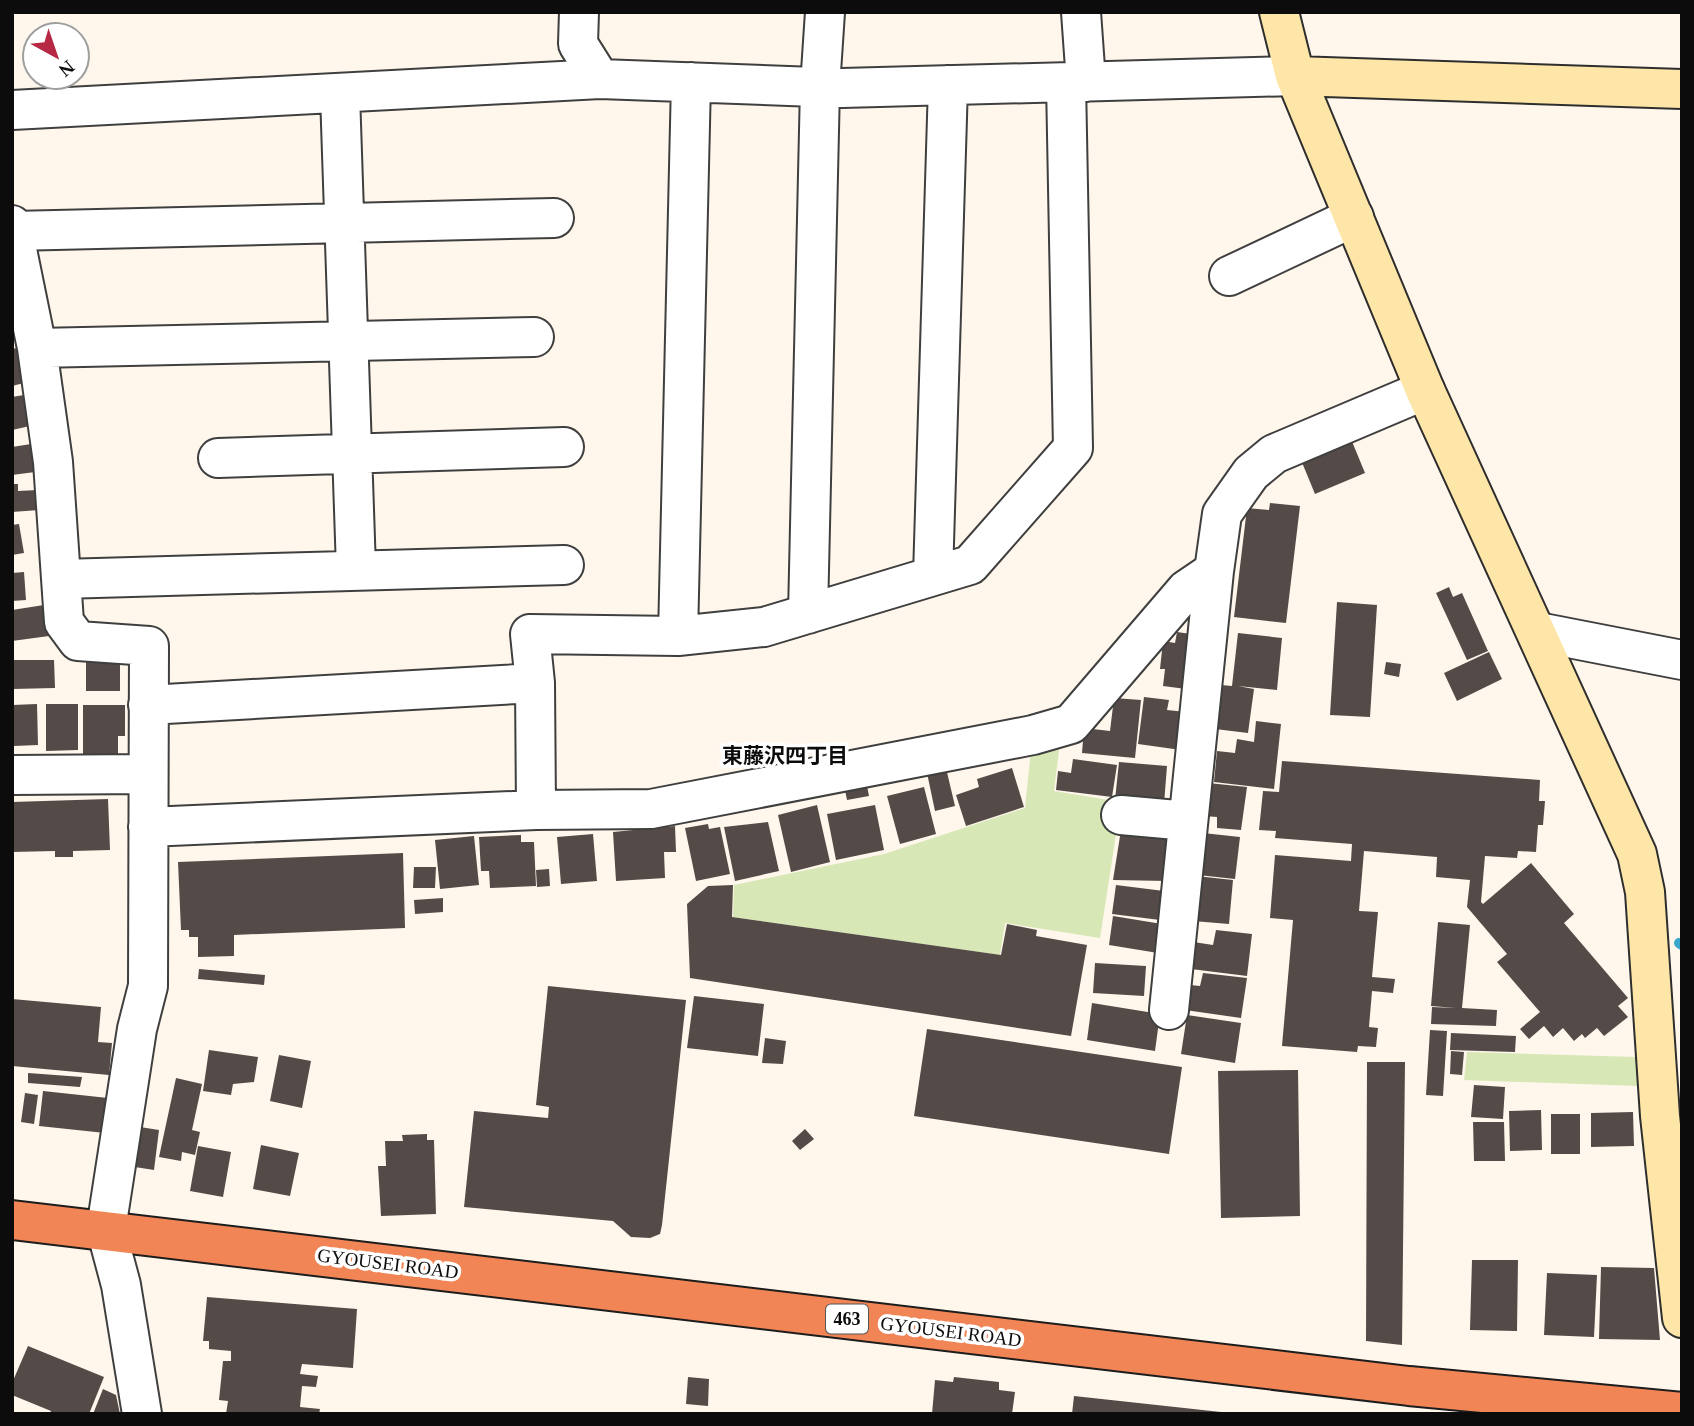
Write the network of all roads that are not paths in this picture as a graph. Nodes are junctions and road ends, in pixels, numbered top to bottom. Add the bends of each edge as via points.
1 (579, 12) edge
2 (825, 12) edge
3 (1082, 12) edge
4 (1279, 12) edge
5 (1295, 76) junction
6 (600, 79) junction
7 (691, 82) junction
8 (1076, 82) junction
9 (948, 85) junction
10 (820, 87) junction
11 (1682, 89) edge
12 (340, 93) junction
13 (12, 110) edge
14 (1354, 217) junction
15 (554, 218) dead end
16 (344, 222) junction
17 (13, 228) edge
18 (1229, 276) dead end
19 (534, 337) dead end
20 (348, 341) junction
21 (37, 348) junction
22 (1424, 390) junction
23 (564, 447) dead end
24 (352, 453) junction
25 (218, 458) dead end
26 (564, 565) dead end
27 (356, 569) junction
28 (1214, 571) junction
29 (933, 576) junction
30 (61, 579) junction
31 (808, 614) junction
32 (1538, 632) junction
33 (678, 636) junction
34 (1682, 660) edge
35 (535, 683) junction
36 (148, 705) junction
37 (146, 774) junction
38 (12, 775) edge
39 (536, 810) junction
40 (1121, 815) dead end
41 (1188, 821) junction
42 (148, 827) junction
43 (1169, 1010) dead end
44 (1671, 1115) edge
45 (12, 1220) edge
46 (106, 1229) junction
47 (1677, 1244) edge
48 (1682, 1318) edge
49 (1682, 1412) edge
50 (142, 1414) edge

1 - 6 street via 579,44
2 - 10 street
3 - 8 street
4 - 5 street
5 - 8 street
5 - 11 street
5 - 14 street
6 - 7 street
6 - 12 street
7 - 10 street
7 - 33 street
8 - 9 street
8 - 29 street via 1073,448 970,565
9 - 10 street
9 - 29 street
10 - 31 street
12 - 13 street
12 - 16 street
14 - 18 street
14 - 22 street
15 - 16 street
16 - 17 street
16 - 20 street
17 - 21 street
19 - 20 street
20 - 21 street
20 - 24 street
21 - 30 street
22 - 28 street via 1275,454 1251,474 1222,514
22 - 32 street
23 - 24 street
24 - 25 street
24 - 27 street
26 - 27 street
27 - 30 street
28 - 39 street via 1186,590 1071,724 650,809
28 - 41 street
29 - 31 street
30 - 36 street via 64,622 78,641 149,646
31 - 33 street via 764,627
32 - 34 street
32 - 44 street via 1637,855 1646,892
33 - 35 street via 530,634
35 - 36 street
35 - 39 street
36 - 37 street
37 - 38 street
37 - 42 street
39 - 42 street
40 - 41 street
41 - 43 street
42 - 46 street via 148,986 137,1029
44 - 47 street
45 - 46 highway, GYOUSEI ROAD / 463
46 - 49 highway, GYOUSEI ROAD / 463 via 1409,1386
46 - 50 street via 121,1285
47 - 48 street

